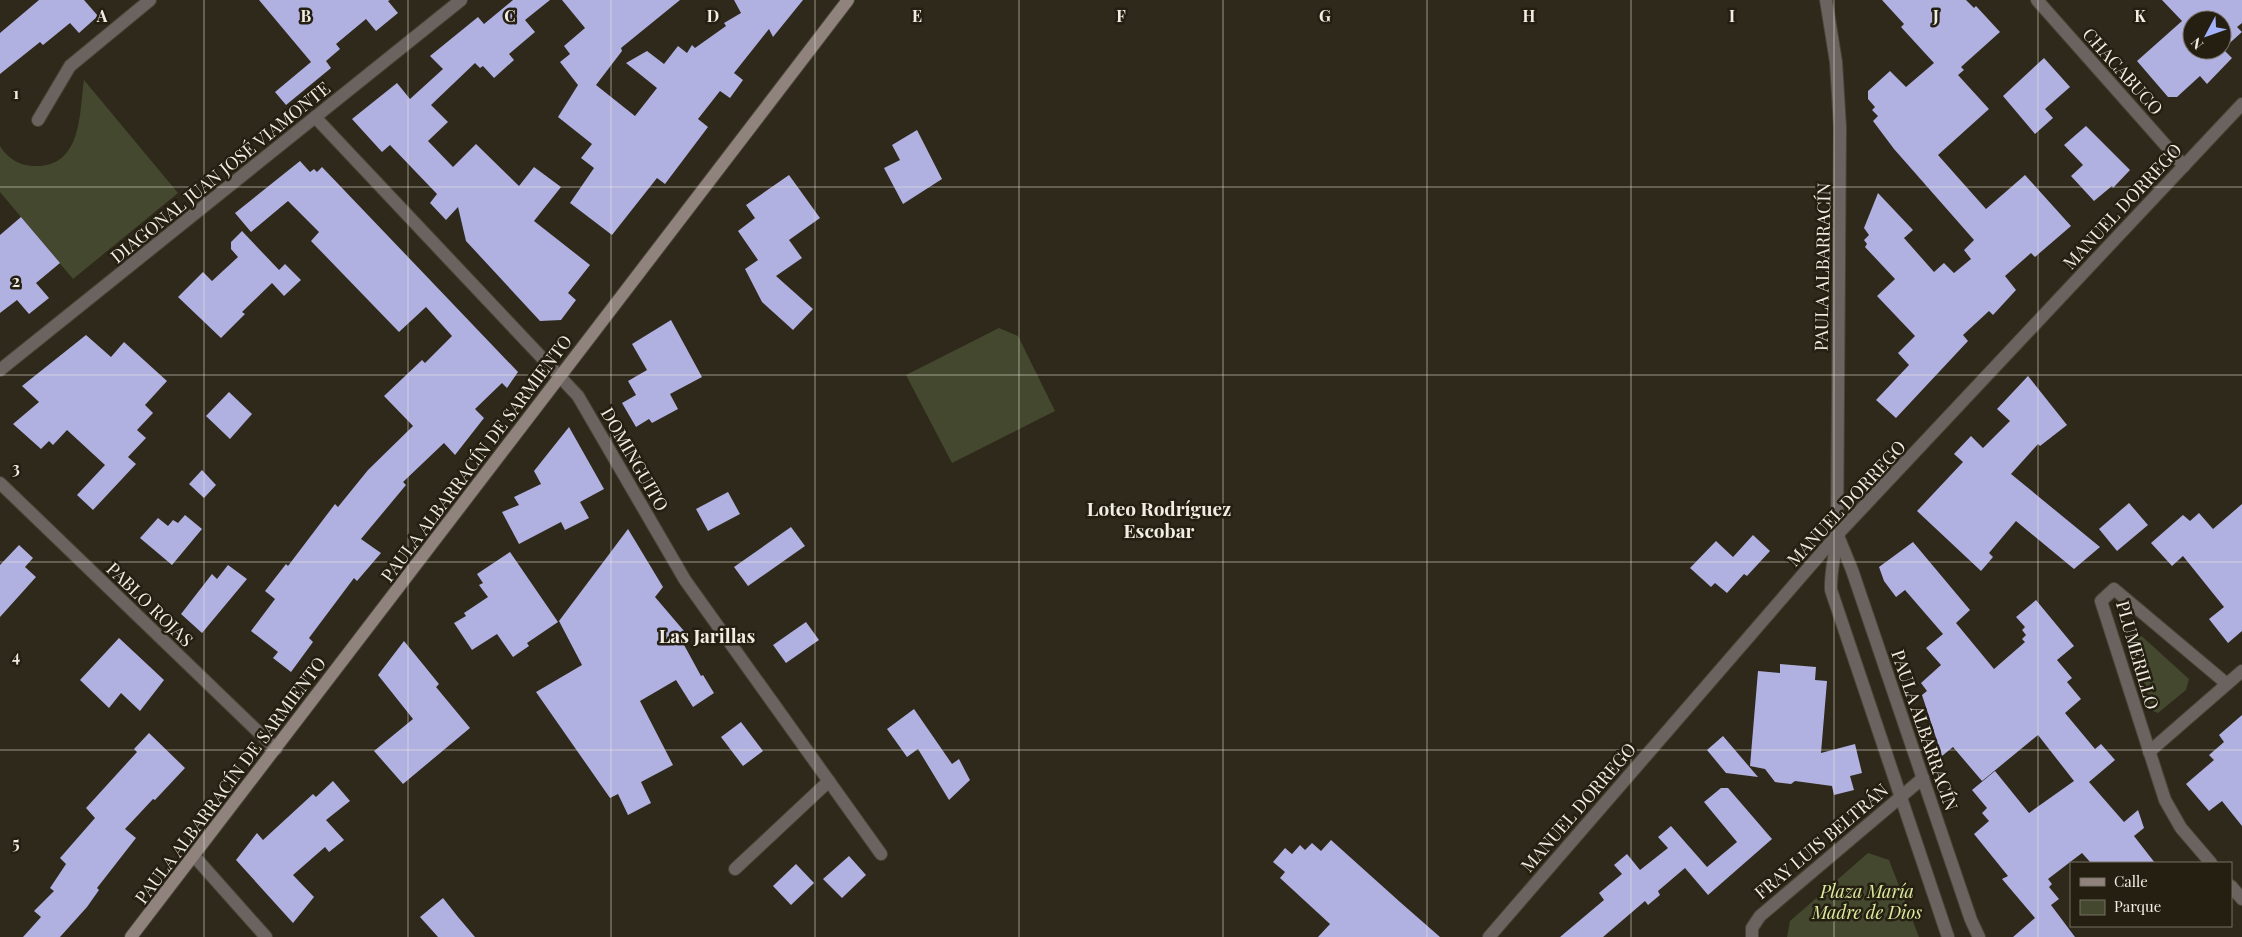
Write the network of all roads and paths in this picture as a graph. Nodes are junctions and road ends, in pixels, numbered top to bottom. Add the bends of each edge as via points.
1 (150, 0) edge
2 (461, 0) edge
3 (848, 0) edge
4 (1826, 0) edge
5 (2036, 0) edge
6 (2242, 104) edge
7 (315, 117) junction
8 (38, 120) dead end
9 (2184, 166) junction
10 (0, 370) edge
11 (560, 376) junction
12 (0, 483) edge
13 (1837, 535) junction
14 (2242, 671) edge
15 (2227, 684) junction
16 (276, 750) junction
17 (2149, 752) junction
18 (1923, 778) junction
19 (829, 781) junction
20 (1900, 798) junction
21 (880, 854) dead end
22 (194, 856) junction
23 (2210, 862) edge
24 (735, 870) dead end
25 (2232, 887) edge
26 (2242, 899) edge
27 (131, 937) edge
28 (266, 937) edge
29 (1488, 937) edge
30 (1752, 937) edge
31 (1948, 937) edge
32 (1979, 937) edge

1 - 8 street via 70,66
2 - 7 street, DIAGONAL JUAN JOSÉ VIAMONTE
3 - 11 main road, PAULA ALBARRACÍN DE SARMIENTO
4 - 13 street, PAULA ALBARRACÍN via 1836,62 1840,127
5 - 9 street, CHACABUCO
6 - 9 street, MANUEL DORREGO
7 - 10 street, DIAGONAL JUAN JOSÉ VIAMONTE
7 - 11 street, DOMINGUITO
9 - 13 street, MANUEL DORREGO
11 - 16 main road, PAULA ALBARRACÍN DE SARMIENTO
11 - 19 street, DOMINGUITO via 578,396 685,580
12 - 16 street, PABLO ROJAS
13 - 18 street, PAULA ALBARRACÍN
13 - 20 street, PAULA ALBARRACÍN via 1831,590
13 - 29 street, MANUEL DORREGO
14 - 15 street
15 - 17 street
15 - 17 street, PLUMERILLO via 2114,589 2100,601
16 - 22 main road, PAULA ALBARRACÍN DE SARMIENTO
17 - 23 street, PLUMERILLO via 2172,815
18 - 20 street, FRAY LUIS BELTRÁN
18 - 32 street, PAULA ALBARRACÍN via 1970,920
19 - 21 street, DOMINGUITO
19 - 24 street
20 - 30 street, FRAY LUIS BELTRÁN via 1760,916 1752,928
20 - 31 street, PAULA ALBARRACÍN
22 - 27 main road, PAULA ALBARRACÍN DE SARMIENTO
22 - 28 street
25 - 26 street

